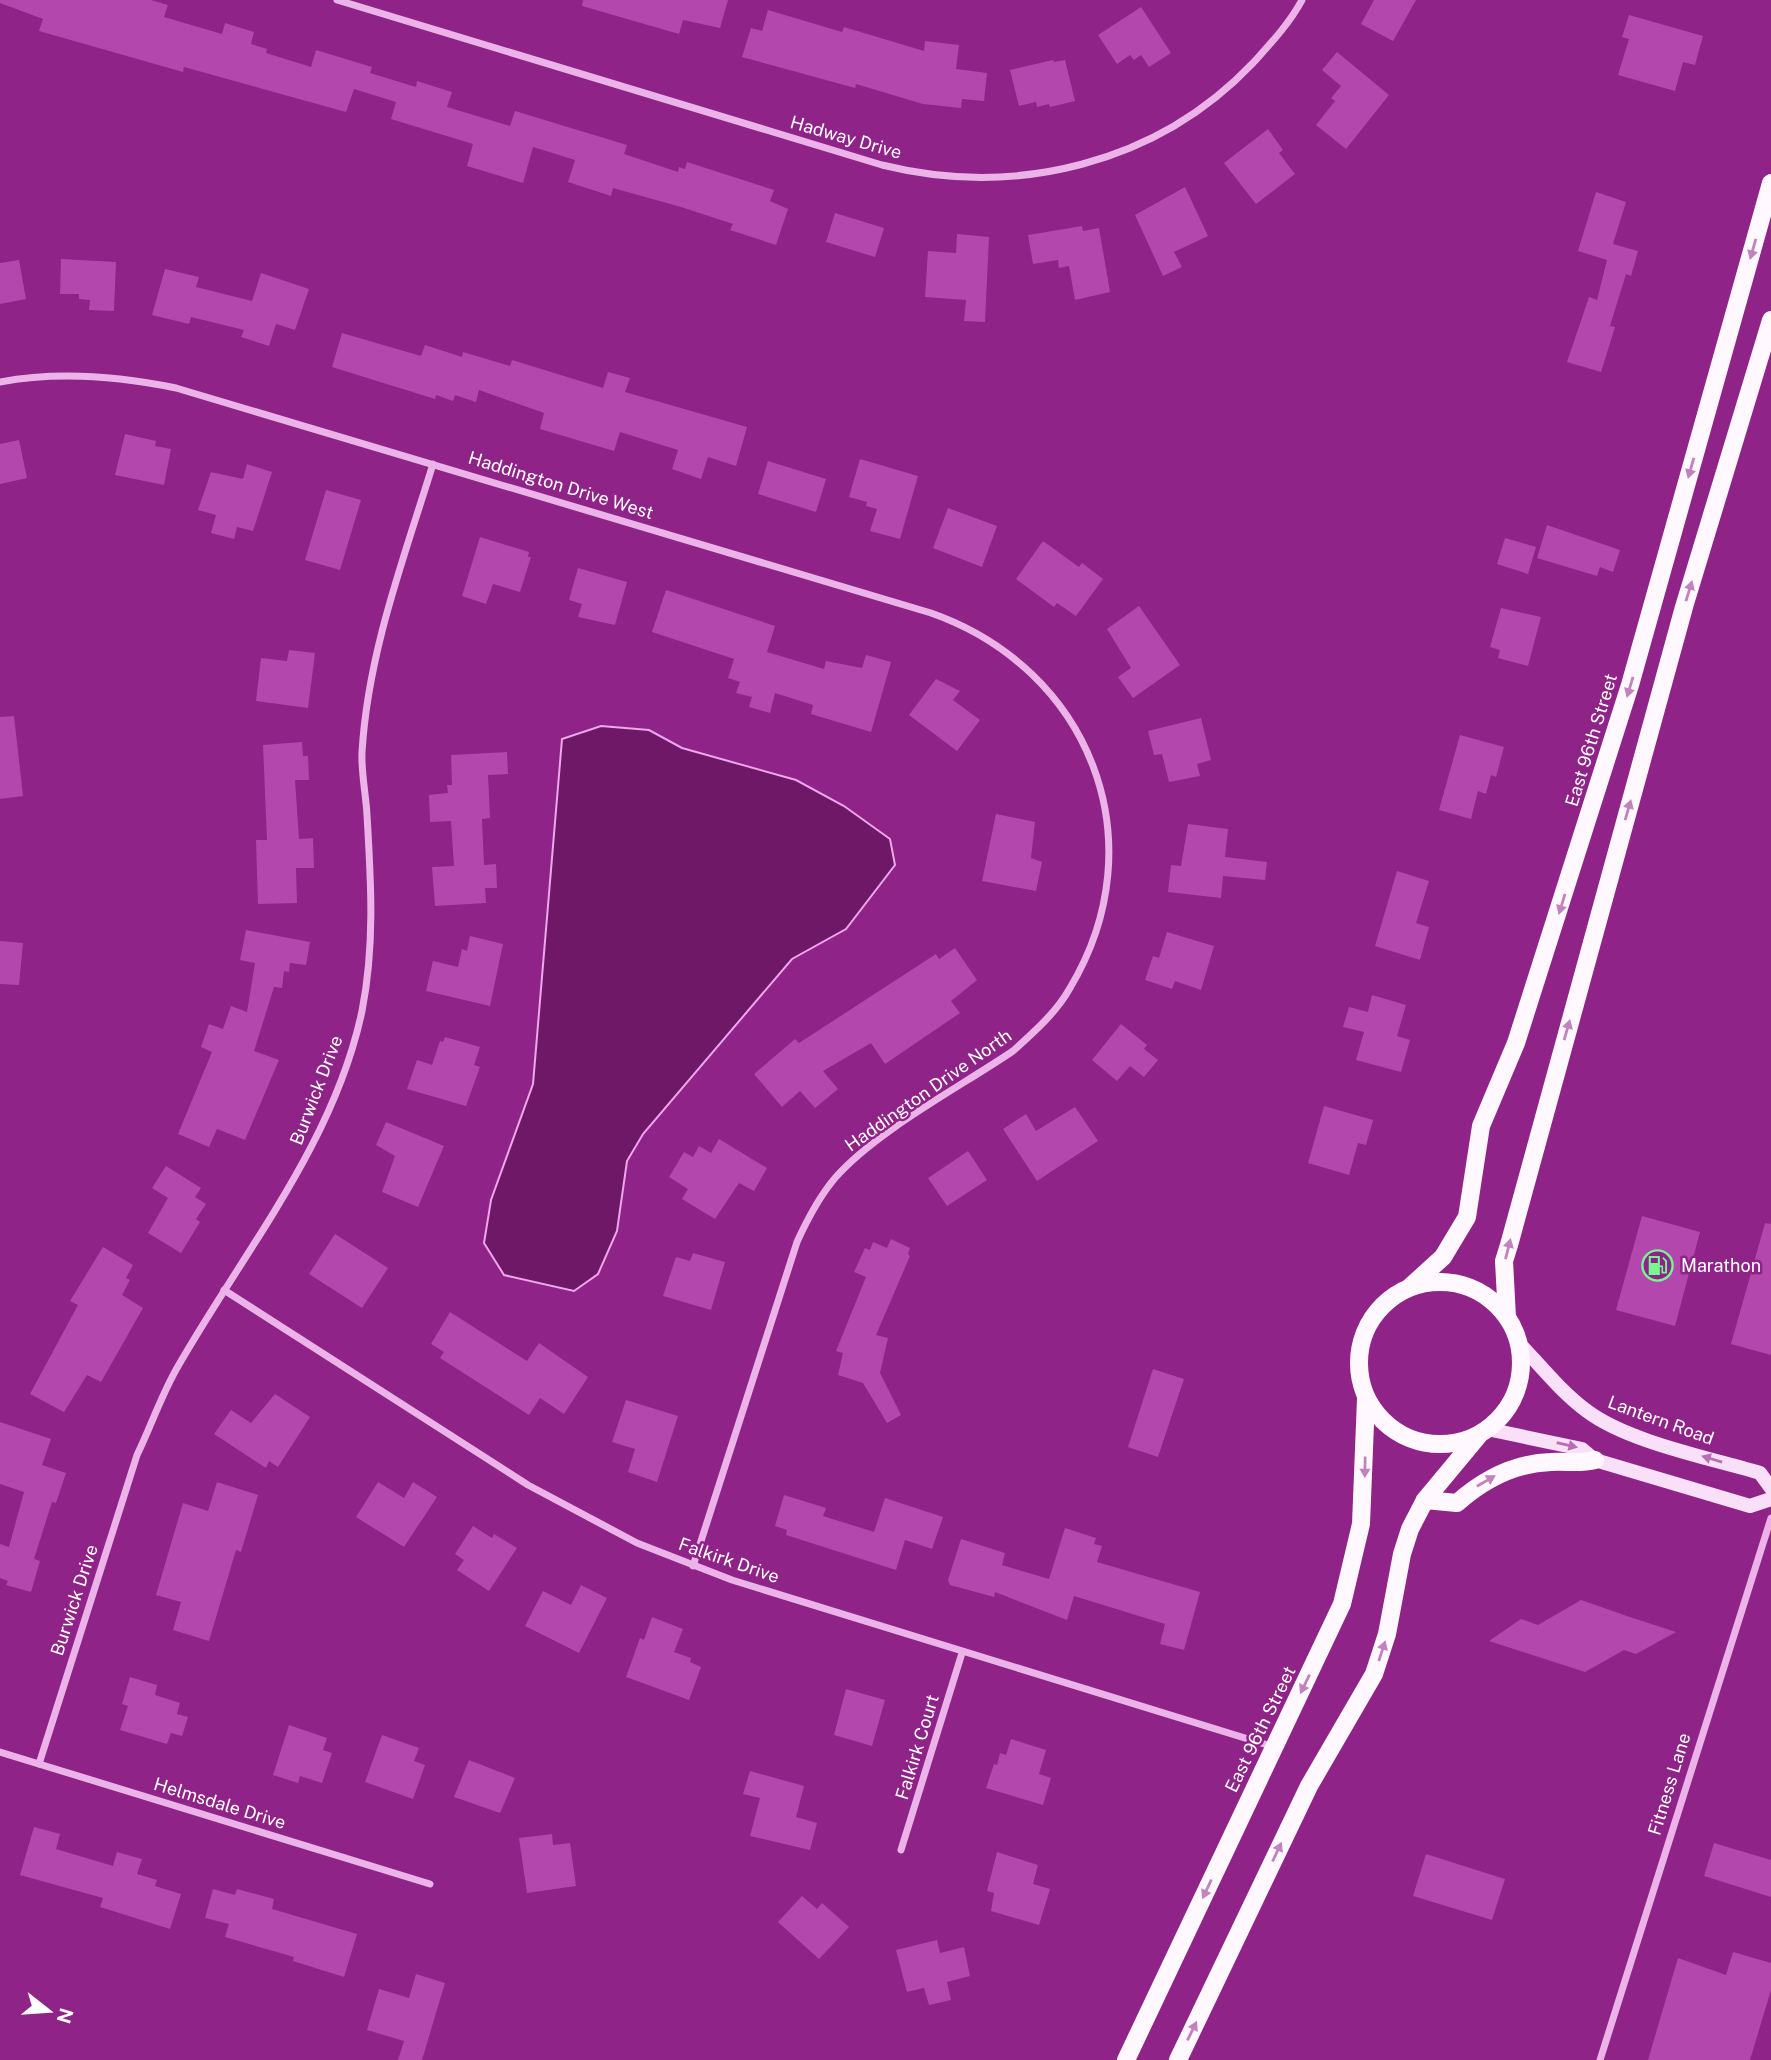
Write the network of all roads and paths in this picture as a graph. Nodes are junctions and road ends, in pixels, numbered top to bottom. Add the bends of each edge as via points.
1 (337, 0) edge
2 (1302, 0) edge
3 (1771, 183) edge
4 (1771, 320) edge
5 (0, 383) edge
6 (433, 464) junction
7 (1073, 722) joint
8 (1410, 1287) junction
9 (224, 1290) junction
10 (1507, 1317) junction
11 (1518, 1342) junction
12 (1366, 1399) junction
13 (1483, 1432) junction
14 (1595, 1460) junction
15 (1771, 1488) edge
16 (1771, 1499) edge
17 (1425, 1500) junction
18 (1771, 1518) edge
19 (693, 1566) junction
20 (962, 1653) junction
21 (1274, 1748) junction
22 (0, 1752) edge
23 (38, 1764) junction
24 (901, 1850) dead end
25 (430, 1884) dead end
26 (1126, 2060) edge
27 (1178, 2060) edge
28 (1600, 2060) edge

1 - 2 street, Hadway Drive via 882,165 990,179 1052,173 1087,164 1176,125 1244,73
3 -> 8 main road, East 96th Street via 1630,685 1516,1043 1481,1126 1467,1217 1443,1257
10 -> 4 main road via 1504,1261 1684,607
5 - 6 street, Haddington Drive West via 91,376 152,383
6 - 7 street, Haddington Drive West via 953,620 1027,667
6 - 9 street, Burwick Drive via 369,679 362,751 373,925 361,1013 327,1114 307,1156
7 - 19 street, Haddington Drive North via 1102,792 1109,840 1103,912 1092,946 1070,989 1031,1035 862,1152 813,1208 797,1242
8 - 10 main road via 1436,1282 1464,1285 1488,1298
8 - 12 main road via 1387,1301 1370,1321 1360,1346 1359,1373
9 - 19 street, Falkirk Drive via 539,1492
9 - 23 street, Burwick Drive via 177,1366 137,1455
10 - 11 main road
11 - 13 main road via 1521,1369 1514,1395 1500,1418
15 -> 11 street, Lantern Road via 1760,1473 1637,1436 1596,1418
12 - 13 main road via 1381,1420 1402,1436 1428,1444 1454,1443
12 -> 21 main road, East 96th Street via 1363,1501 1353,1564 1334,1623
13 -> 14 street via 1582,1449
13 - 17 main road
14 - 16 street via 1750,1506
17 -> 14 main road via 1457,1503 1488,1479 1526,1465
27 -> 17 main road via 1309,1786 1374,1674 1391,1620 1402,1554
18 - 28 street, Fitness Lane
19 - 20 street, Falkirk Drive
20 - 21 street, Falkirk Drive
20 - 24 street, Falkirk Court
21 -> 26 main road, East 96th Street
22 - 23 street, Helmsdale Drive
23 - 25 street, Helmsdale Drive

